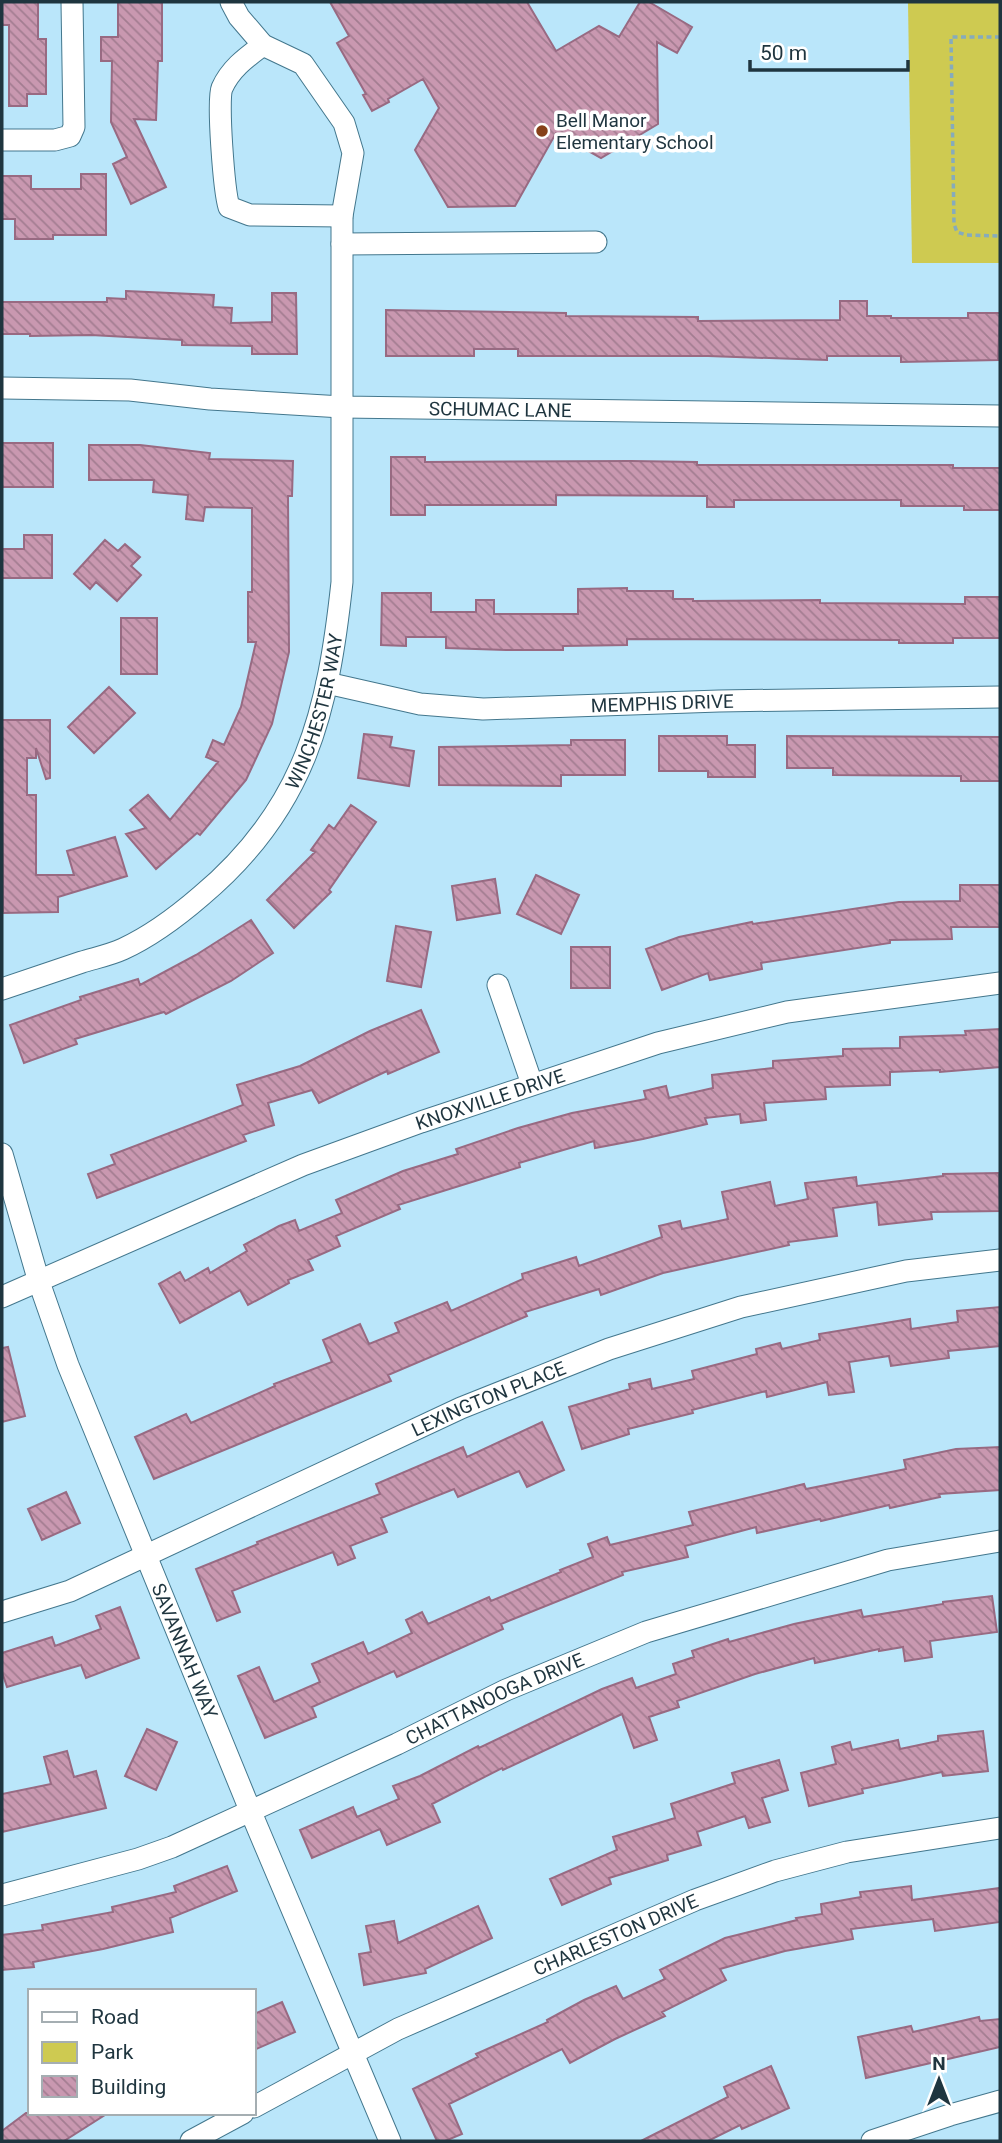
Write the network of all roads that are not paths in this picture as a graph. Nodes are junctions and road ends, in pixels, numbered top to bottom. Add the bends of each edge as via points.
1 (72, 2) edge
2 (231, 2) edge
3 (263, 45) junction
4 (2, 140) edge
5 (342, 216) junction
6 (596, 242) dead end
7 (342, 244) junction
8 (2, 388) edge
9 (342, 407) junction
10 (1000, 416) edge
11 (327, 683) junction
12 (1000, 698) edge
13 (1000, 983) edge
14 (498, 985) dead end
15 (2, 989) edge
16 (533, 1084) junction
17 (2, 1154) edge
18 (1000, 1260) edge
19 (39, 1282) junction
20 (2, 1297) edge
21 (1000, 1541) edge
22 (145, 1555) junction
23 (2, 1612) edge
24 (250, 1810) junction
25 (1000, 1828) edge
26 (2, 1895) edge
27 (354, 2053) junction
28 (1000, 2101) edge
29 (256, 2106) edge
30 (239, 2115) edge
31 (191, 2141) edge
32 (390, 2141) edge
33 (872, 2141) edge

1 - 4 street via 74,127 70,136
2 - 3 street
3 - 5 street via 303,64 344,123 353,153
3 - 5 street via 238,63 221,90 224,189 229,207 250,215
5 - 7 street, WINCHESTER WAY
6 - 7 street
7 - 9 street, WINCHESTER WAY
8 - 9 street, SCHUMAC LANE via 130,390
9 - 10 street, SCHUMAC LANE
9 - 11 street, WINCHESTER WAY via 342,582
11 - 12 street, MEMPHIS DRIVE via 420,704 483,709
11 - 15 street, WINCHESTER WAY via 312,740 287,798 231,871 184,911 123,949
13 - 16 street, KNOXVILLE DRIVE via 787,1012 658,1043
14 - 16 street
16 - 19 street, KNOXVILLE DRIVE via 303,1166
17 - 19 street, SAVANNAH WAY
18 - 22 street, LEXINGTON PLACE via 906,1271 741,1307 609,1349 461,1408
19 - 20 street, KNOXVILLE DRIVE
19 - 22 street, SAVANNAH WAY
21 - 24 street, CHATTANOOGA DRIVE via 888,1560 646,1632 506,1690
22 - 23 street, LEXINGTON PLACE via 70,1591
22 - 24 street, SAVANNAH WAY
24 - 26 street, CHATTANOOGA DRIVE via 138,1859
24 - 27 street, SAVANNAH WAY
25 - 27 street, CHARLESTON DRIVE via 847,1852 775,1871 695,1900 398,2029
27 - 29 street, CHARLESTON DRIVE
27 - 32 street, SAVANNAH WAY
28 - 33 street
30 - 31 street

